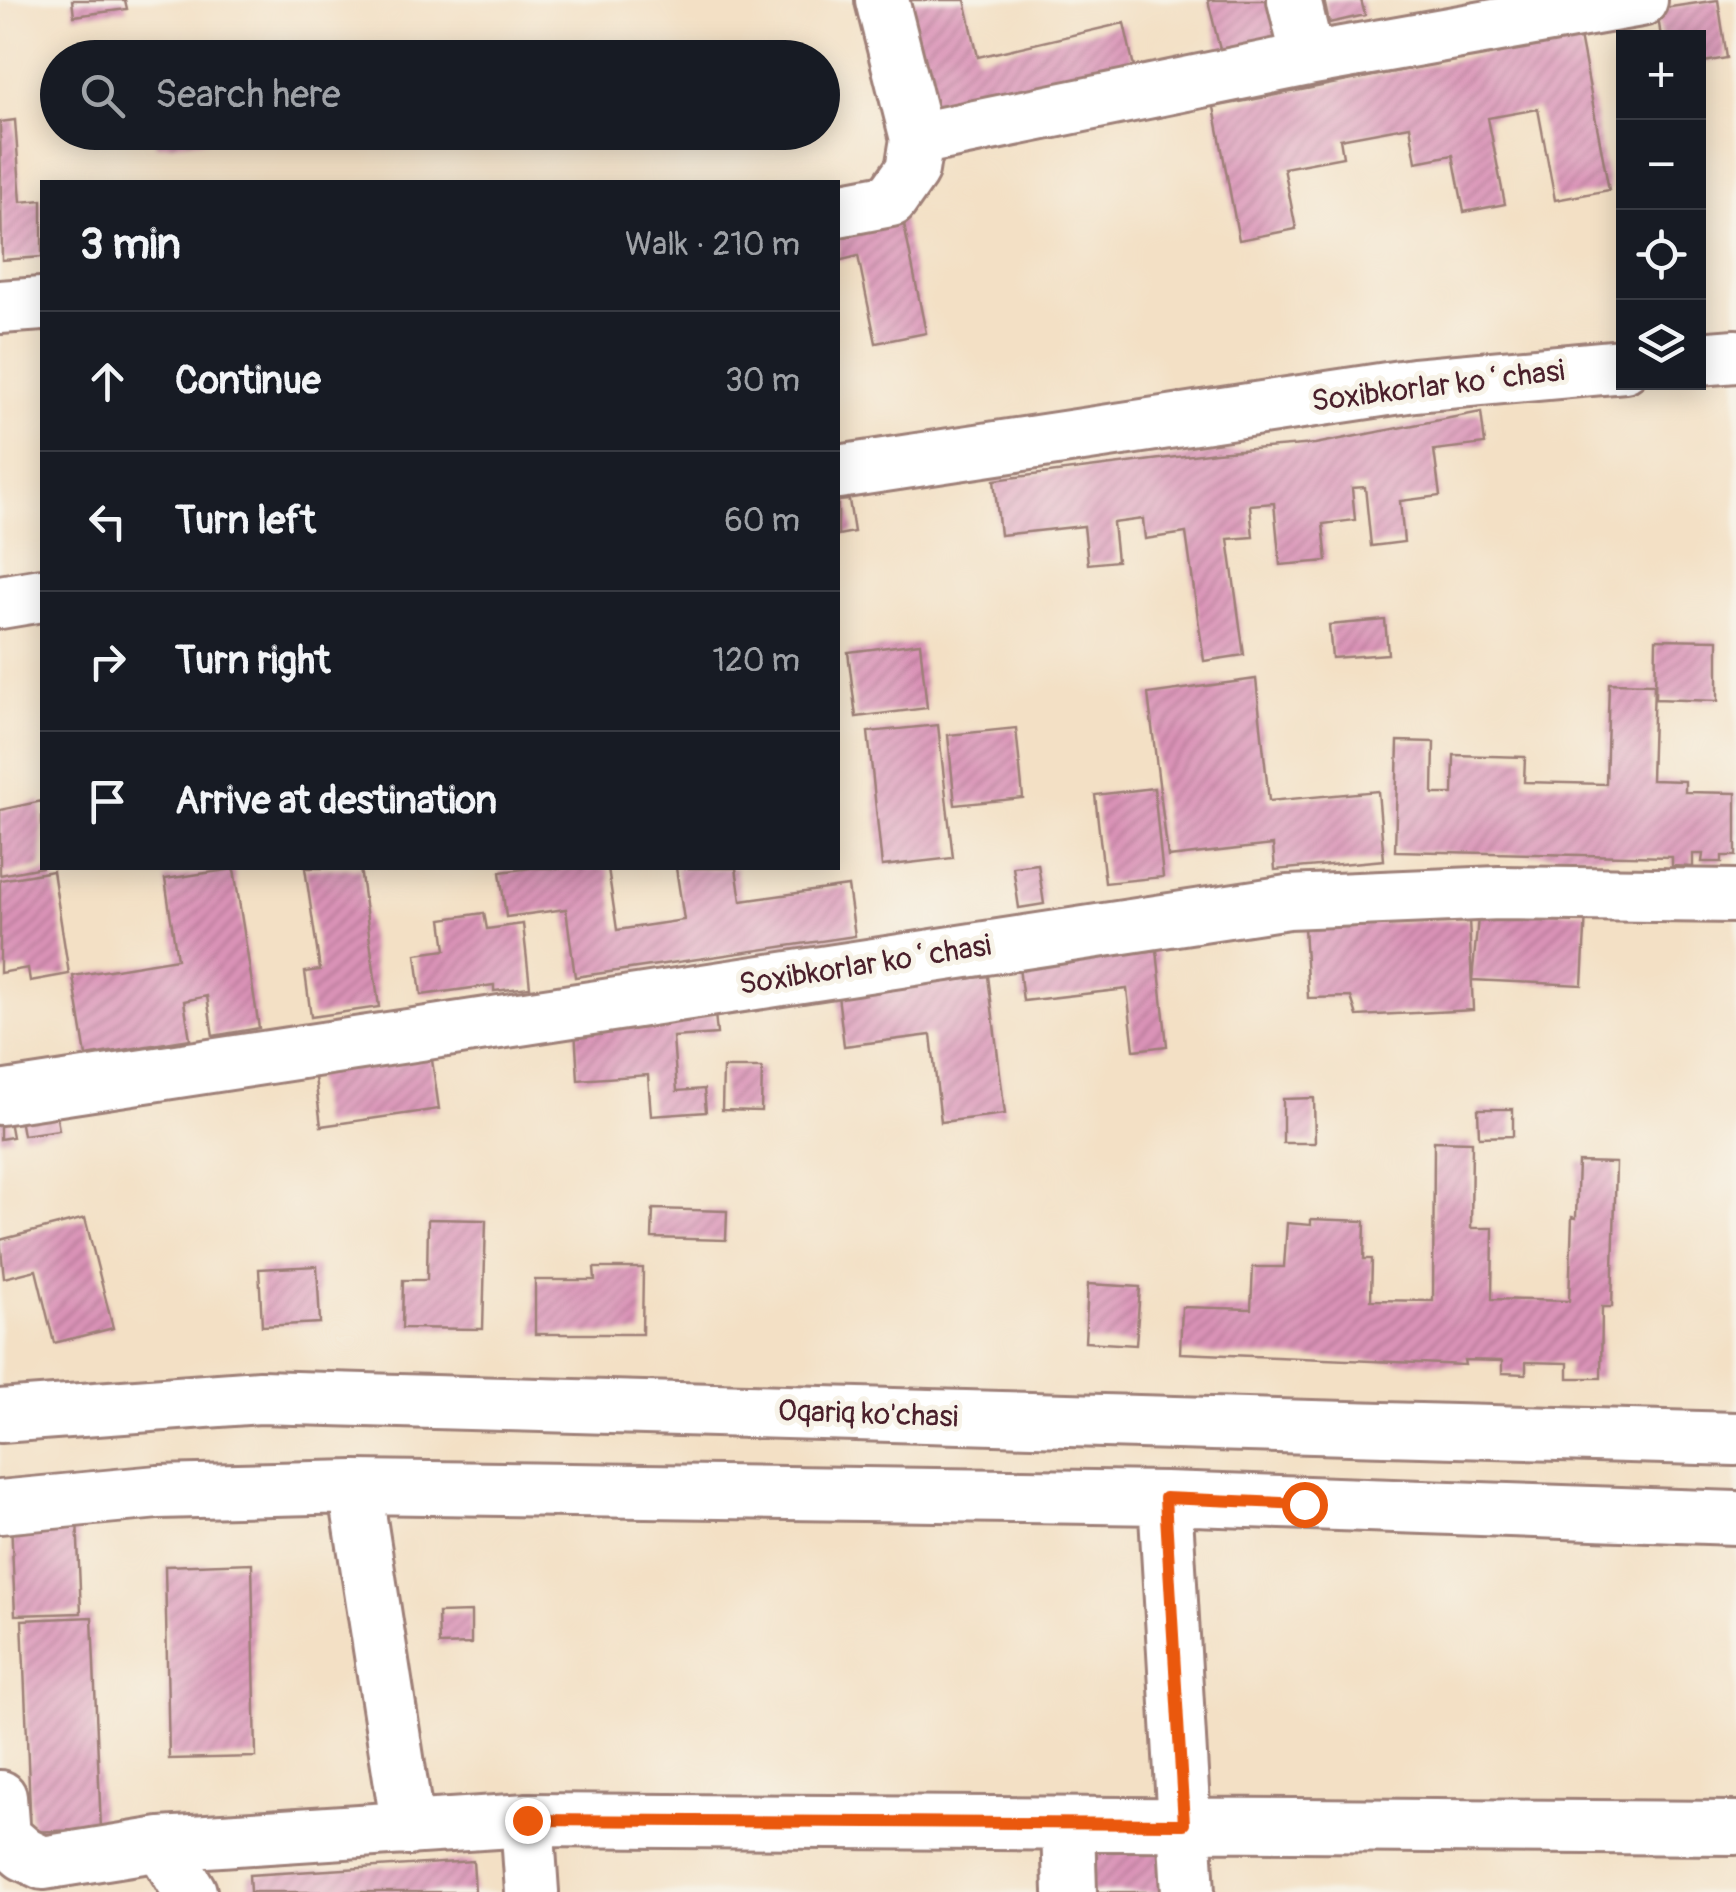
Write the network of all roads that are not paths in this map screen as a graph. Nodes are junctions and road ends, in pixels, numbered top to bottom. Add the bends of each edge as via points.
1 (882, 0) edge
2 (1294, 0) edge
3 (1641, 0) edge
4 (1308, 59) junction
5 (917, 139) junction
6 (840, 210) edge
7 (40, 304) edge
8 (0, 307) edge
9 (1736, 356) edge
10 (1706, 358) edge
11 (1616, 367) edge
12 (840, 472) edge
13 (40, 595) edge
14 (0, 602) edge
15 (1736, 896) edge
16 (0, 1098) edge
17 (0, 1416) edge
18 (1736, 1439) edge
19 (355, 1487) junction
20 (1165, 1498) junction
21 (0, 1507) edge
22 (1736, 1518) edge
23 (0, 1797) edge
24 (527, 1820) junction
25 (1184, 1824) junction
26 (1068, 1825) junction
27 (1736, 1828) edge
28 (408, 1829) junction
29 (161, 1844) junction
30 (190, 1892) edge
31 (532, 1892) edge
32 (1070, 1892) edge
33 (1188, 1892) edge

1 - 5 street
2 - 4 street
3 - 4 street
4 - 5 street
5 - 6 street via 912,170 891,200
7 - 8 street
9 - 10 street
11 - 12 street, Soxibkorlar koʻchasi via 1414,385
13 - 14 street
15 - 16 street, Soxibkorlar koʻchasi via 1500,893 1288,902
17 - 18 street, Oqariq ko'chasi via 260,1397
19 - 20 street
19 - 21 street via 158,1492
19 - 28 street
20 - 22 street
20 - 25 street
23 - 29 street via 3,1836 43,1863
24 - 26 street
24 - 28 street
24 - 31 street
25 - 26 street
25 - 27 street
25 - 33 street
26 - 32 street
28 - 29 street
29 - 30 street

